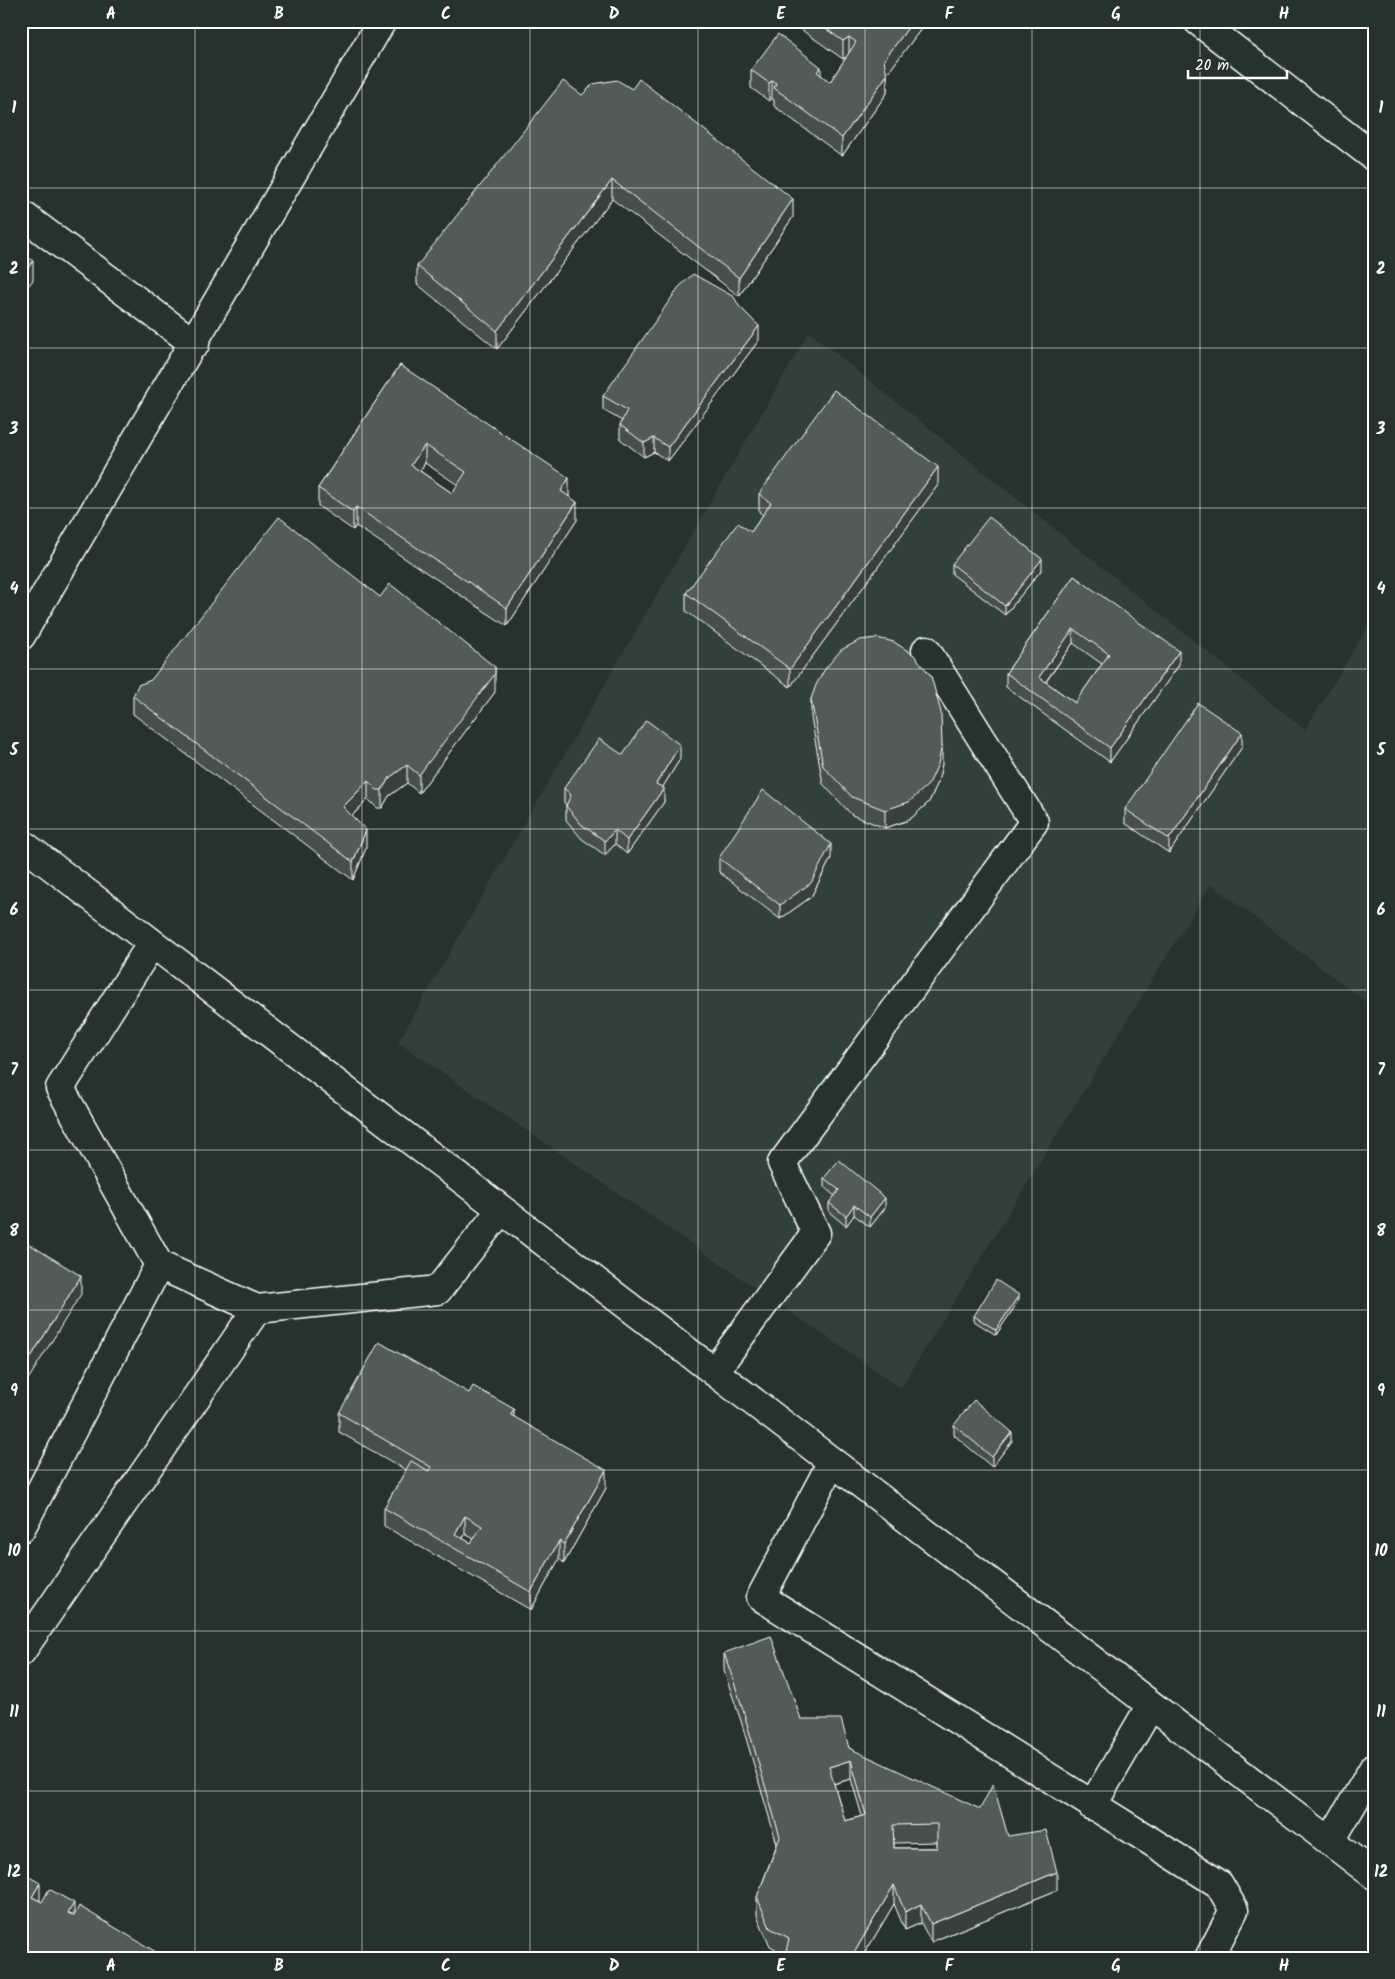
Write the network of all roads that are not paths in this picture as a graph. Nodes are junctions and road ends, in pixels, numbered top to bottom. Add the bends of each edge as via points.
1 (382, 21) edge
2 (1198, 21) edge
3 (1374, 157) edge
4 (21, 214) edge
5 (195, 344) junction
6 (21, 636) edge
7 (926, 650) dead end
8 (21, 843) edge
9 (152, 943) junction
10 (501, 1210) junction
11 (159, 1265) junction
12 (257, 1309) junction
13 (714, 1372) junction
14 (832, 1462) junction
15 (21, 1528) edge
16 (21, 1652) edge
17 (1151, 1705) junction
18 (1374, 1767) edge
19 (1092, 1806) junction
20 (1330, 1842) junction
21 (1374, 1875) edge
22 (1209, 1958) edge

1 - 5 street
2 - 3 street
4 - 5 street
5 - 6 street
7 - 13 street via 1034,822 782,1163 816,1233
8 - 9 street
9 - 10 street
9 - 11 street via 60,1088
10 - 12 street via 438,1290
10 - 13 street
11 - 12 street
11 - 15 street
12 - 16 street
13 - 14 street
14 - 17 street
14 - 19 street via 761,1597
17 - 19 street
17 - 20 street
18 - 20 street
19 - 22 street via 1218,1884 1234,1910
20 - 21 street

